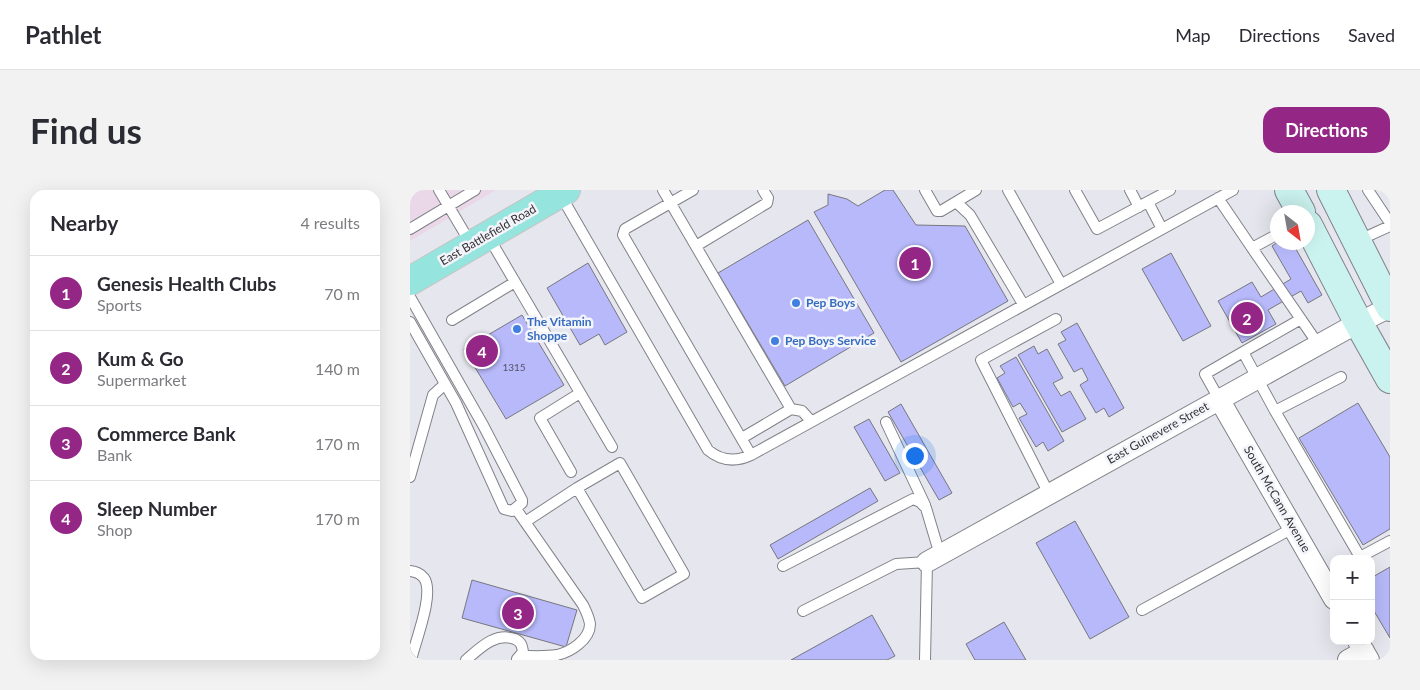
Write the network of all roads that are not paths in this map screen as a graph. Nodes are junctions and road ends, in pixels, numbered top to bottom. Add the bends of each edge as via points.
1 (439, 190) edge
2 (475, 190) edge
3 (663, 190) edge
4 (693, 190) edge
5 (763, 190) edge
6 (925, 190) edge
7 (976, 190) edge
8 (1008, 190) edge
9 (1075, 190) edge
10 (1130, 190) edge
11 (1170, 190) edge
12 (1233, 190) edge
13 (1290, 190) edge
14 (1310, 190) edge
15 (1330, 190) edge
16 (1368, 190) edge
17 (563, 192) edge
18 (1218, 198) junction
19 (956, 202) junction
20 (671, 203) junction
21 (1144, 204) junction
22 (1298, 205) edge
23 (448, 206) junction
24 (1390, 224) edge
25 (1162, 228) junction
26 (410, 229) edge
27 (1355, 237) junction
28 (1270, 238) edge
29 (1315, 239) edge
30 (480, 240) junction
31 (696, 246) junction
32 (1252, 248) junction
33 (410, 281) edge
34 (515, 282) junction
35 (1061, 284) junction
36 (410, 297) edge
37 (1023, 304) junction
38 (1390, 307) edge
39 (1056, 318) dead end
40 (1301, 319) junction
41 (452, 320) dead end
42 (410, 322) edge
43 (1358, 322) junction
44 (1318, 344) junction
45 (1243, 352) junction
46 (1341, 377) dead end
47 (1256, 379) junction
48 (1390, 379) edge
49 (445, 384) junction
50 (580, 392) junction
51 (1219, 399) junction
52 (791, 410) junction
53 (1275, 411) junction
54 (811, 421) junction
55 (886, 422) dead end
56 (742, 438) junction
57 (612, 447) dead end
58 (414, 449) edge
59 (751, 455) junction
60 (570, 472) dead end
61 (410, 477) edge
62 (577, 488) junction
63 (1049, 494) junction
64 (926, 508) junction
65 (516, 509) junction
66 (525, 522) junction
67 (1293, 528) junction
68 (1390, 540) edge
69 (933, 558) junction
70 (784, 566) dead end
71 (410, 571) edge
72 (1330, 592) edge
73 (1142, 610) dead end
74 (803, 611) dead end
75 (518, 658) edge
76 (410, 660) edge
77 (466, 660) edge
78 (925, 660) edge

1 - 23 lane
2 - 23 lane
3 - 20 lane
4 - 20 lane
5 - 31 lane via 767,203
6 - 19 lane via 937,211
7 - 19 lane
8 - 35 lane
9 - 21 lane via 1097,229
10 - 21 lane
11 - 21 lane
12 - 18 lane
13 - 22 main road
14 - 27 main road via 1330,215
15 - 27 main road
16 - 24 lane
17 - 30 main road, East Battlefield Road
17 - 59 lane via 708,450 726,460
18 - 25 lane
18 - 32 lane
19 - 37 lane via 970,214
20 - 31 lane
20 - 56 lane via 626,229 623,235
21 - 25 lane
23 - 26 lane
23 - 30 lane
24 - 27 lane
25 - 35 lane
27 - 38 main road
28 - 32 lane
29 - 43 main road
30 - 33 main road, East Battlefield Road
30 - 34 lane
31 - 52 lane
32 - 40 lane
34 - 41 lane
34 - 50 lane
35 - 37 lane
36 - 65 lane via 522,500
37 - 54 lane
38 - 43 street, East Guinevere Street
39 - 63 lane via 981,360
40 - 44 lane
40 - 45 lane
42 - 49 lane
43 - 44 street, East Guinevere Street
43 - 48 main road
44 - 47 street, East Guinevere Street
45 - 47 lane
45 - 51 lane via 1205,374
46 - 53 lane
47 - 51 street, East Guinevere Street
47 - 53 lane
49 - 58 lane via 433,395
49 - 65 lane via 472,435 504,509
50 - 57 lane
50 - 60 lane via 540,418
51 - 63 street, East Guinevere Street
51 - 67 street, South McCann Avenue
52 - 54 lane via 802,411
52 - 56 lane
53 - 68 lane via 1360,557
54 - 59 lane
55 - 64 lane
56 - 59 lane
58 - 61 lane
62 - 62 lane via 642,598 684,574 620,463
62 - 66 lane
63 - 69 street, East Guinevere Street
64 - 69 lane
64 - 70 lane via 910,499
65 - 66 lane
66 - 75 lane via 582,605 590,628 585,638 565,652
67 - 72 street, South McCann Avenue
67 - 73 lane
69 - 74 lane via 896,564
69 - 78 lane
71 - 76 lane via 418,572 425,579 428,592
75 - 77 lane via 523,648 519,641 509,637 491,640

